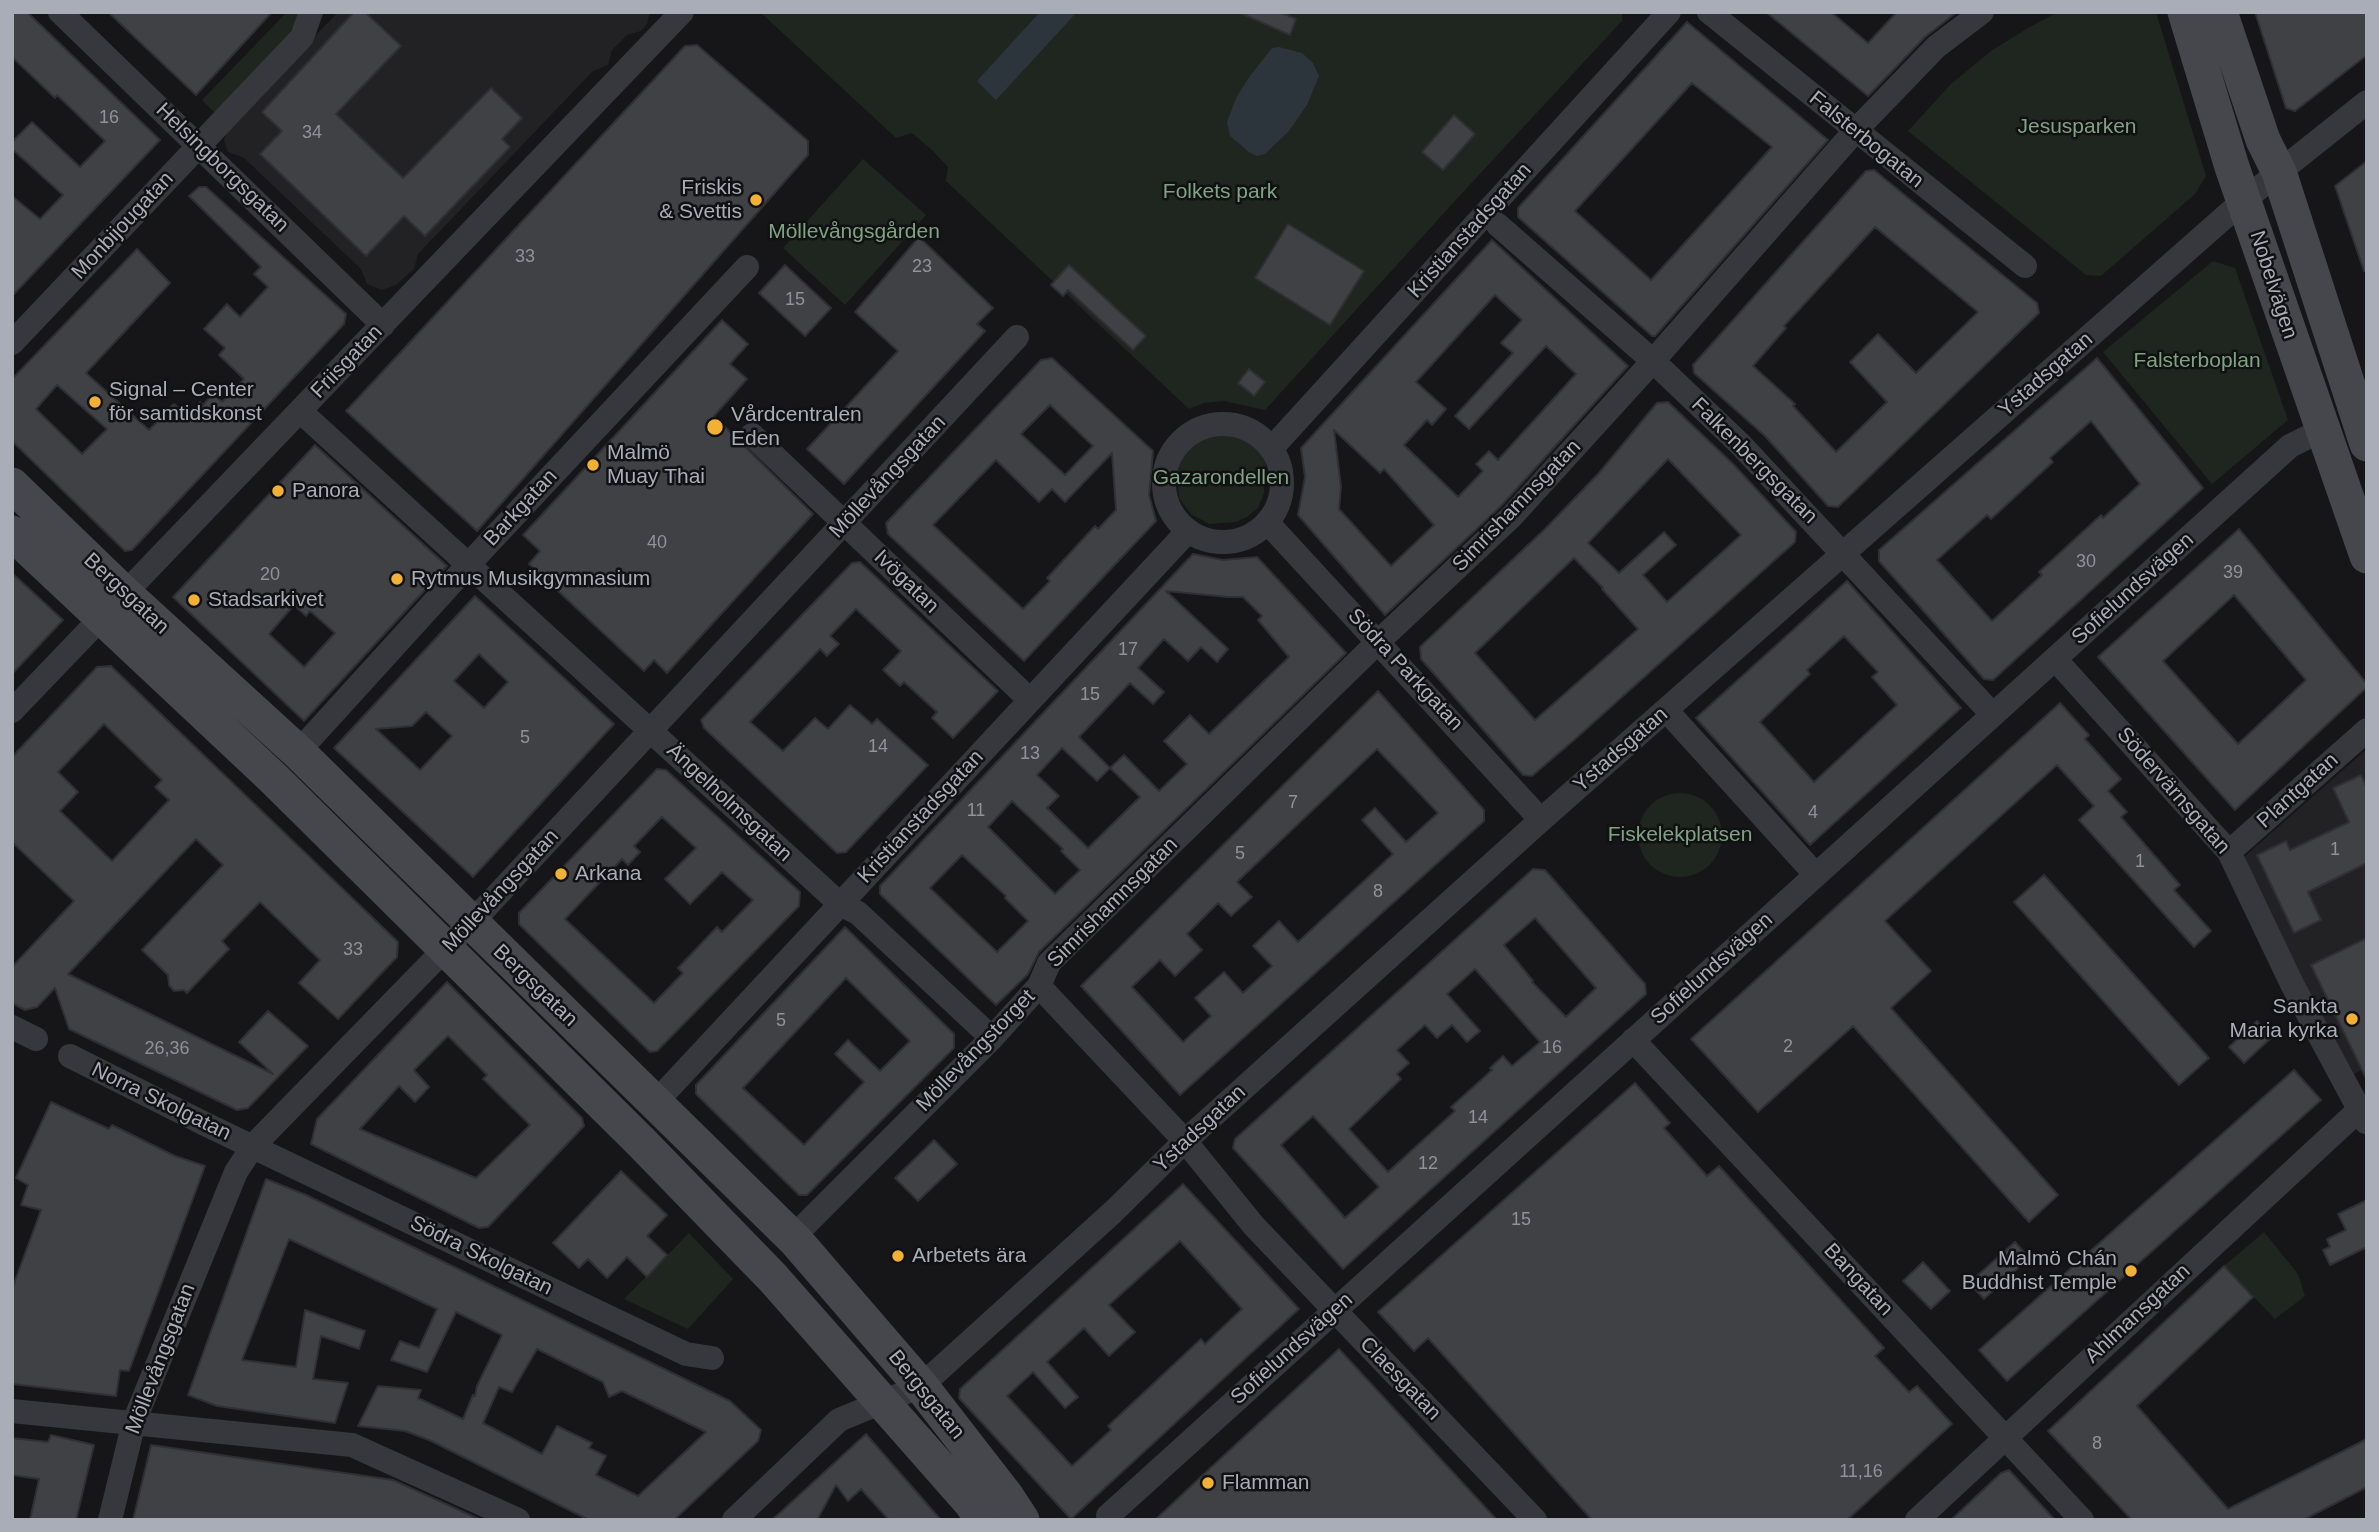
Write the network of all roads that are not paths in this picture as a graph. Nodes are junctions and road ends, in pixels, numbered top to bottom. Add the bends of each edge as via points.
1 (60, 12) edge
2 (311, 12) edge
3 (682, 12) edge
4 (1669, 12) edge
5 (1709, 12) edge
6 (1982, 12) edge
7 (2185, 12) edge
8 (2220, 12) edge
9 (2367, 102) edge
10 (1855, 131) junction
11 (199, 144) junction
12 (2279, 172) junction
13 (2244, 200) junction
14 (1498, 225) dead end
15 (2025, 266) dead end
16 (747, 267) dead end
17 (383, 325) junction
18 (1017, 337) dead end
19 (12, 343) edge
20 (1653, 361) junction
21 (300, 411) junction
22 (2322, 430) junction
23 (752, 435) dead end
24 (2367, 444) edge
25 (1271, 449) junction
26 (12, 485) edge
27 (1267, 522) junction
28 (845, 523) junction
29 (1188, 531) junction
30 (12, 533) edge
31 (1843, 554) junction
32 (2367, 556) edge
33 (468, 565) junction
34 (125, 594) junction
35 (102, 618) junction
36 (1379, 641) junction
37 (2055, 659) junction
38 (1030, 701) junction
39 (1666, 710) junction
40 (12, 711) edge
41 (1993, 715) junction
42 (650, 730) junction
43 (2367, 730) edge
44 (298, 752) junction
45 (1541, 820) junction
46 (2229, 852) junction
47 (1816, 875) junction
48 (840, 904) junction
49 (471, 924) junction
50 (447, 949) junction
51 (1038, 986) junction
52 (12, 1027) edge
53 (992, 1038) junction
54 (36, 1039) dead end
55 (1633, 1040) junction
56 (70, 1056) dead end
57 (655, 1103) junction
58 (2364, 1116) edge
59 (1185, 1141) junction
60 (253, 1146) junction
61 (793, 1237) junction
62 (1335, 1311) junction
63 (712, 1358) dead end
64 (921, 1385) junction
65 (881, 1401) junction
66 (12, 1411) edge
67 (134, 1422) junction
68 (2004, 1437) junction
69 (1108, 1516) dead end
70 (110, 1520) edge
71 (518, 1520) edge
72 (734, 1520) edge
73 (982, 1520) edge
74 (1021, 1520) edge
75 (1535, 1520) edge
76 (1917, 1520) edge
77 (2082, 1520) edge

1 - 11 street, Helsingborgsgatan
2 - 11 street, Monbijougatan via 302,37
3 - 17 street, Friisgatan
4 - 25 street, Kristianstadsgatan
5 - 10 street, Falsterbogatan
6 - 10 street, Simrishamnsgatan via 1936,47
7 - 13 street, Nobelvägen
8 - 12 street, Nobelvägen via 2263,140
9 - 12 street, Ystadsgatan
10 - 15 street, Falsterbogatan
10 - 20 street, Simrishamnsgatan
11 - 17 street, Helsingborgsgatan
11 - 19 street, Monbijougatan
12 - 13 street, Ystadsgatan
12 - 24 street, Nobelvägen
13 - 22 street, Nobelvägen
13 - 31 street, Ystadsgatan
14 - 20 street, Falkenbergsgatan
16 - 33 street, Barkgatan
17 - 21 street, Friisgatan
18 - 28 street, Möllevångsgatan
20 - 31 street, Falkenbergsgatan via 1741,445
20 - 36 street, Simrishamnsgatan via 1513,516
21 - 33 street, Ängelholmsgatan
21 - 34 street, Friisgatan
22 - 32 street, Nobelvägen
22 - 37 street, Sofielundsvägen via 2290,446
23 - 28 street, Ivögatan
25 - 27 street via 1282,485
25 - 29 street via 1251,431 1226,424 1200,429 1179,444 1164,482 1170,509
26 - 34 street, Bergsgatan
27 - 29 street via 1253,534 1230,542
27 - 36 street, Södra Parkgatan
28 - 38 street, Ivögatan
28 - 42 street, Möllevångsgatan
29 - 38 street, Kristianstadsgatan
30 - 35 street, Bergsgatan
31 - 39 street, Ystadsgatan
31 - 41 street, Falkenbergsgatan
33 - 42 street, Ängelholmsgatan
33 - 44 street, Barkgatan
34 - 35 street, Friisgatan
34 - 44 street, Bergsgatan
35 - 40 street, Friisgatan
35 - 50 street, Bergsgatan
36 - 45 street, Södra Parkgatan
36 - 51 street, Simrishamnsgatan via 1049,963
37 - 41 street, Sofielundsvägen
37 - 46 street, Södervärnsgatan
38 - 48 street, Kristianstadsgatan
39 - 45 street, Ystadsgatan
39 - 47 street
41 - 47 street, Sofielundsvägen
42 - 48 street, Ängelholmsgatan
42 - 49 street, Möllevångsgatan
43 - 46 street, Plantgatan
44 - 49 street, Bergsgatan
45 - 59 street, Ystadsgatan
46 - 58 street, Södervärnsgatan via 2292,984
47 - 55 street, Sofielundsvägen
48 - 53 street, Ängelholmsgatan via 858,913
48 - 57 street, Kristianstadsgatan
49 - 50 street, Möllevångsgatan
49 - 57 street, Bergsgatan
50 - 60 street, Möllevångsgatan
50 - 65 street, Bergsgatan via 755,1260
51 - 53 street, Möllevångstorget
51 - 59 street, Möllevångstorget
52 - 54 street
53 - 61 street, Möllevångstorget
55 - 62 street, Sofielundsvägen
55 - 68 street, Bangatan
56 - 60 street, Norra Skolgatan
57 - 61 street, Bergsgatan
58 - 68 street, Ahlmansgatan
59 - 62 street, Claesgatan via 1254,1226
59 - 64 street, Ystadsgatan
60 - 63 street, Södra Skolgatan via 686,1354
60 - 67 street, Möllevångsgatan via 236,1172
61 - 64 street, Bergsgatan
62 - 69 street, Sofielundsvägen
62 - 75 street, Claesgatan
64 - 65 street, Ystadsgatan
64 - 74 street, Bergsgatan
65 - 72 street, Ystadsgatan via 839,1420
65 - 73 street, Bergsgatan
66 - 67 street
67 - 70 street, Möllevångsgatan
67 - 71 street via 352,1445
68 - 76 street, Ahlmansgatan
68 - 77 street, Bangatan

